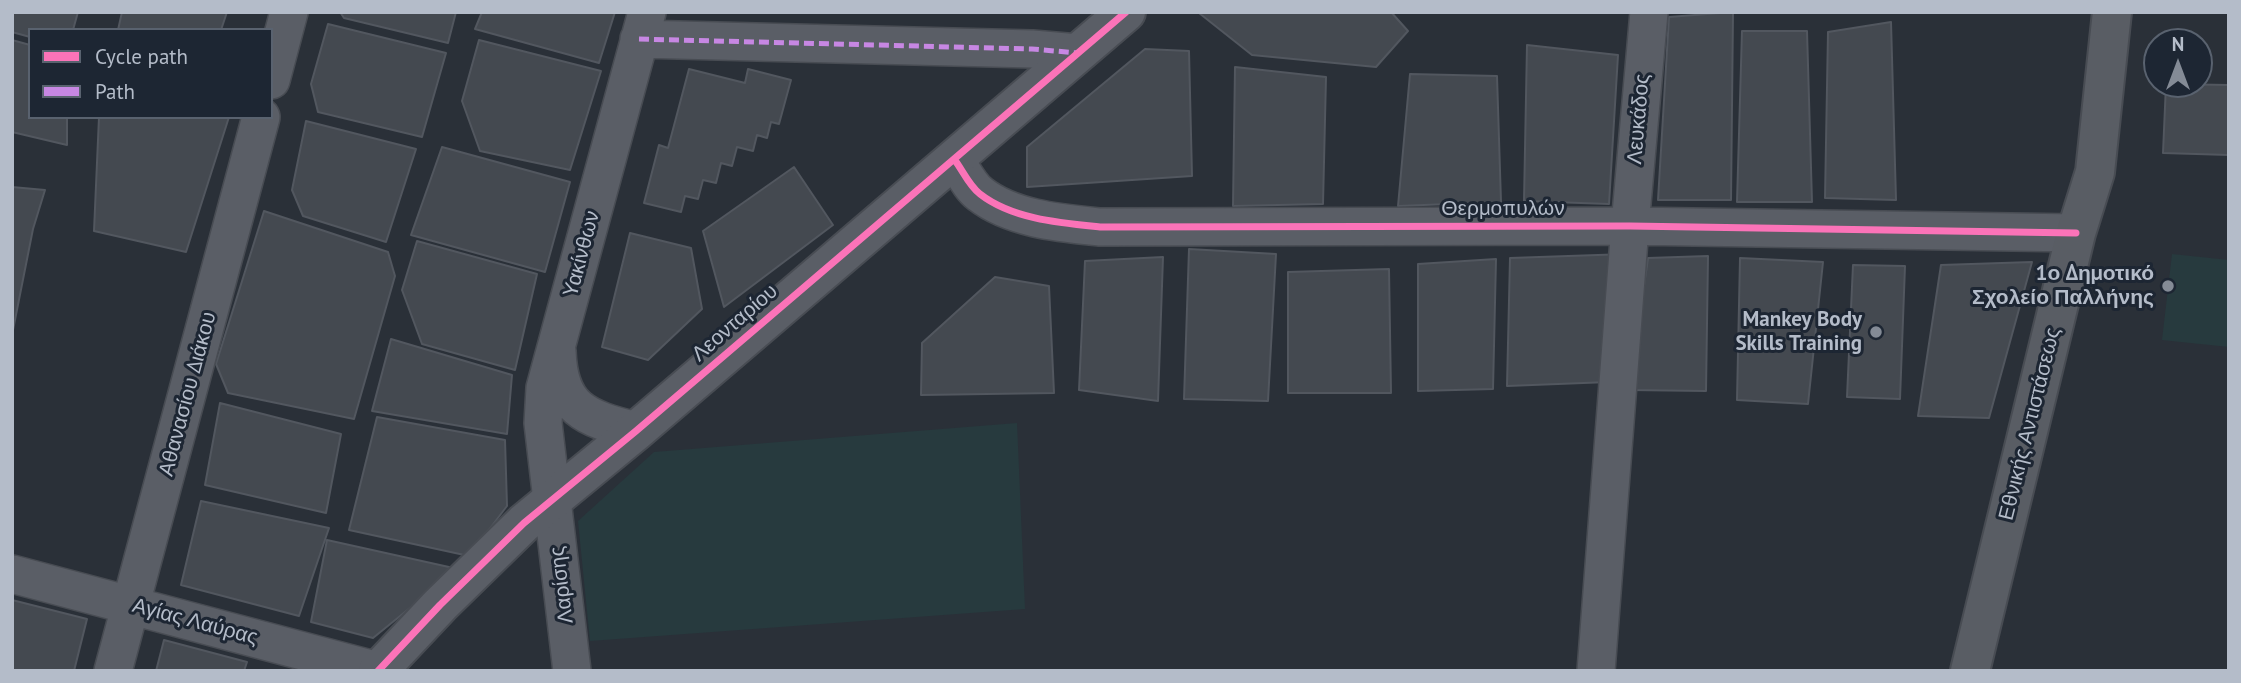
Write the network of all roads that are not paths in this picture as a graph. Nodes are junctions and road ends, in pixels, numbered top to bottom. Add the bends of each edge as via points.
1 (289, 12) edge
2 (1126, 12) edge
3 (1648, 12) edge
4 (2112, 12) edge
5 (643, 26) edge
6 (1078, 53) junction
7 (273, 72) edge
8 (260, 119) edge
9 (954, 159) junction
10 (1630, 226) junction
11 (2076, 233) junction
12 (557, 351) junction
13 (636, 430) junction
14 (552, 499) junction
15 (12, 574) edge
16 (132, 606) junction
17 (113, 671) edge
18 (378, 671) edge
19 (572, 671) edge
20 (1596, 671) edge
21 (1970, 671) edge

1 - 7 street
2 - 6 street, Λεονταρίου
3 - 10 street, Λευκάδος
4 - 11 main road, Εθνικής Αντιστάσεως via 2095,172
5 - 6 street
5 - 12 street, Υακίνθων
6 - 9 street, Λεονταρίου
8 - 16 street, Αθανασίου Διάκου
9 - 10 street, Θερμοπυλών via 978,193 1022,214 1068,224
9 - 13 street, Λεονταρίου
10 - 11 street, Θερμοπυλών
10 - 20 street, Λευκάδος
11 - 21 main road, Εθνικής Αντιστάσεως
12 - 13 street via 558,375 568,397 591,416
12 - 14 street, Υακίνθων via 545,387 543,411
13 - 14 street, Λεονταρίου
14 - 18 street, Λεονταρίου via 488,557
14 - 19 street, Λαρίσης
15 - 16 street, Αγίας Λαύρας
16 - 17 street, Αθανασίου Διάκου
16 - 18 street, Αγίας Λαύρας

